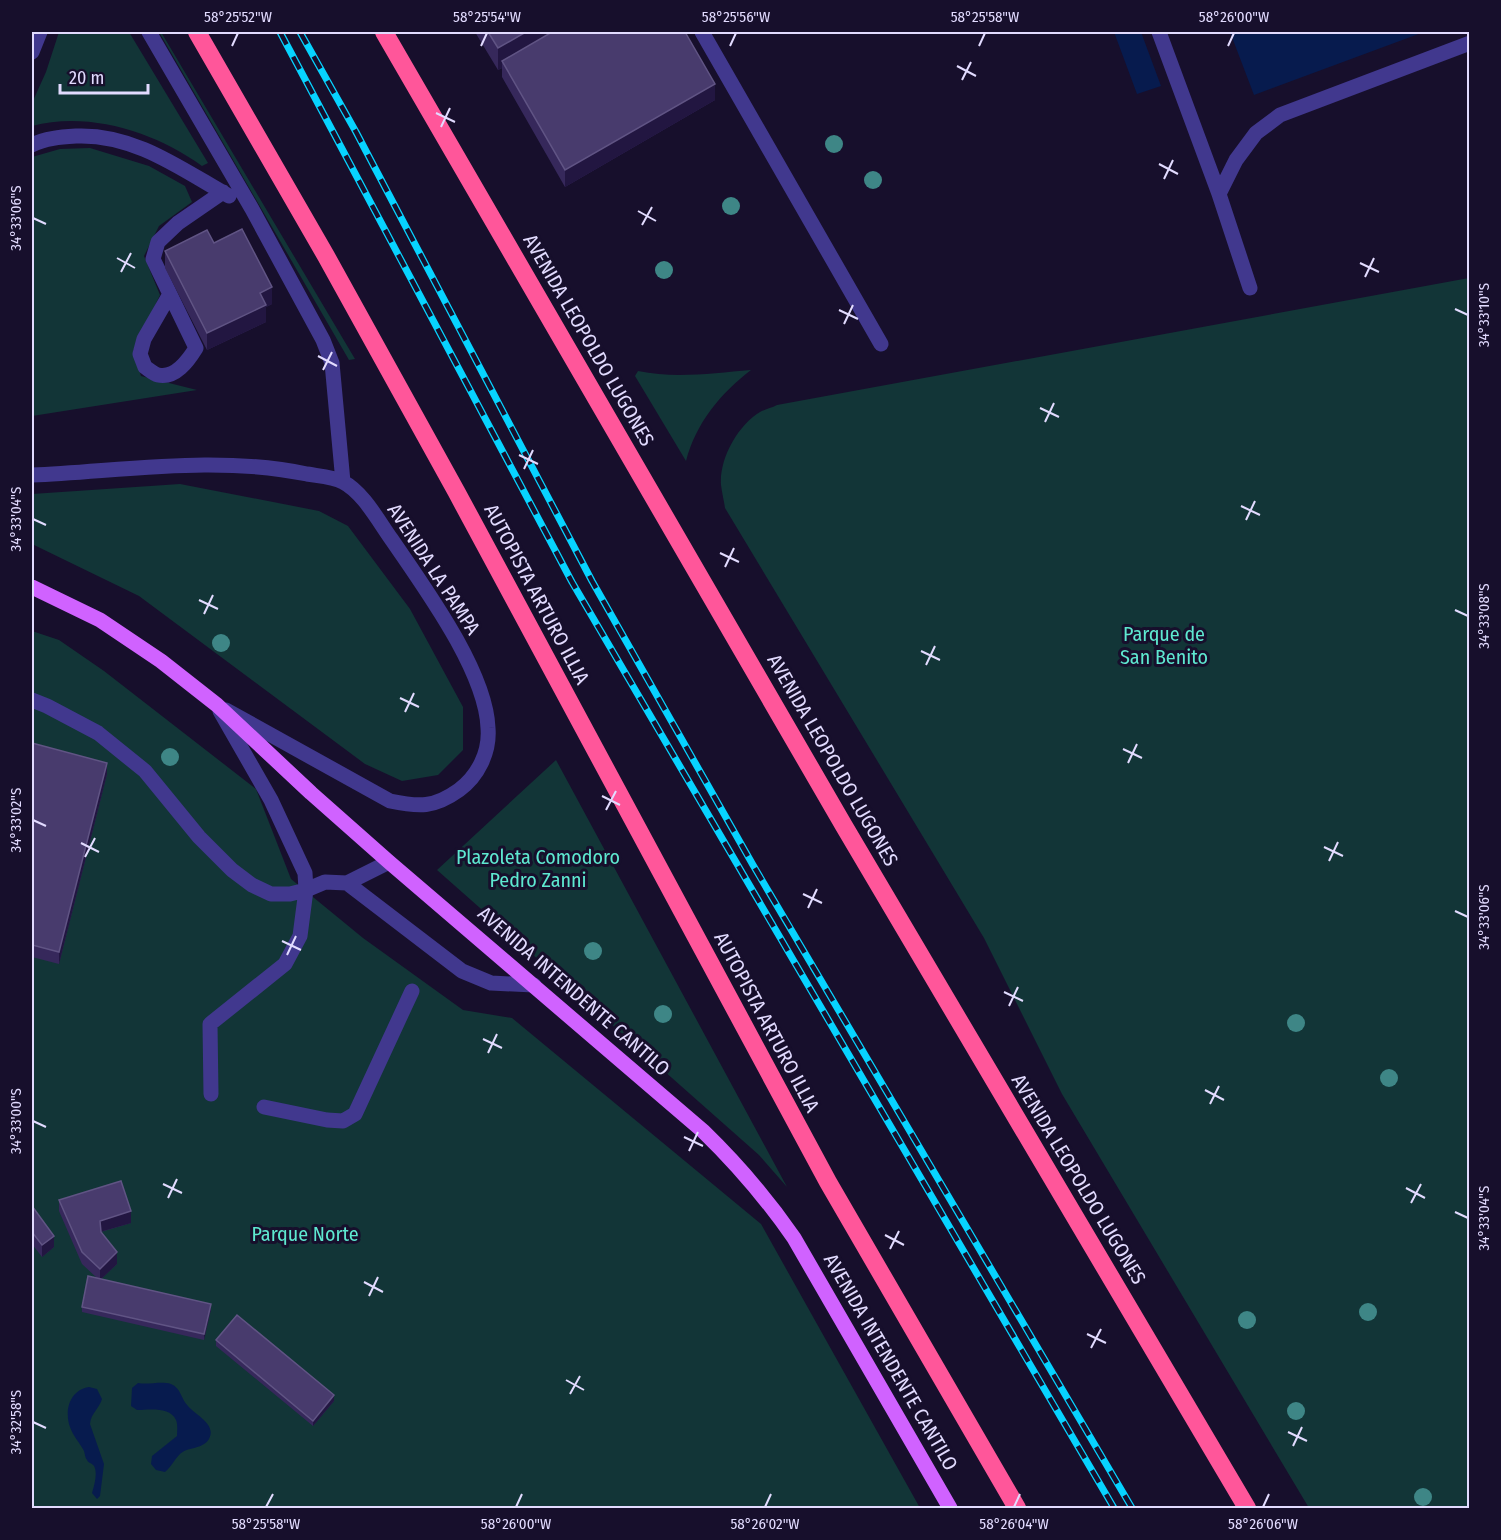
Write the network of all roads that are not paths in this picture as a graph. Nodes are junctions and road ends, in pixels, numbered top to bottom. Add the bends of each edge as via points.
1 (40, 32) edge
2 (150, 32) edge
3 (197, 32) edge
4 (384, 32) edge
5 (702, 32) edge
6 (1159, 32) edge
7 (1470, 43) edge
8 (32, 52) edge
9 (32, 145) edge
10 (223, 192) junction
11 (1219, 194) junction
12 (252, 208) junction
13 (1250, 288) dead end
14 (170, 294) junction
15 (881, 344) dead end
16 (32, 476) edge
17 (343, 482) junction
18 (32, 587) edge
19 (32, 700) edge
20 (217, 705) junction
21 (389, 862) junction
22 (348, 883) junction
23 (306, 890) junction
24 (534, 986) junction
25 (412, 991) dead end
26 (211, 1094) dead end
27 (264, 1107) dead end
28 (828, 1182) joint
29 (950, 1509) edge
30 (1017, 1509) edge
31 (1247, 1509) edge

1 - 8 street
2 - 12 street
3 - 28 highway, AUTOPISTA ARTURO ILLIA via 456,491
4 - 31 highway, AVENIDA LEOPOLDO LUGONES via 844,826
5 - 15 street
6 - 11 street
7 - 11 street via 1281,115 1256,133 1236,160
9 - 10 street via 63,137 116,140 147,150
10 - 12 street
10 - 14 street via 158,242 153,259
11 - 13 street
12 - 17 street via 332,363
14 - 14 street via 196,348 187,363 172,373 158,375 145,367 140,354 144,339
16 - 17 street, AVENIDA LA PAMPA via 180,465 277,468
17 - 20 street, AVENIDA LA PAMPA via 370,508 431,596 466,659 484,699 489,729 484,759 468,784 444,801 415,806 390,801
18 - 20 main road, AVENIDA INTENDENTE CANTILO via 100,620
19 - 23 street via 98,733 145,771 199,837 252,885 271,894
20 - 21 main road, AVENIDA INTENDENTE CANTILO
20 - 23 street via 272,800 305,873
21 - 22 street
21 - 24 main road, AVENIDA INTENDENTE CANTILO
22 - 23 street via 325,882
22 - 24 street via 462,971 491,983
23 - 26 street via 300,936 285,964 210,1024
24 - 29 main road, AVENIDA INTENDENTE CANTILO via 703,1131 767,1199 794,1238
25 - 27 street via 355,1114 344,1121 327,1120
28 - 30 highway, AVENIDA INTENDENTE CANTILO

